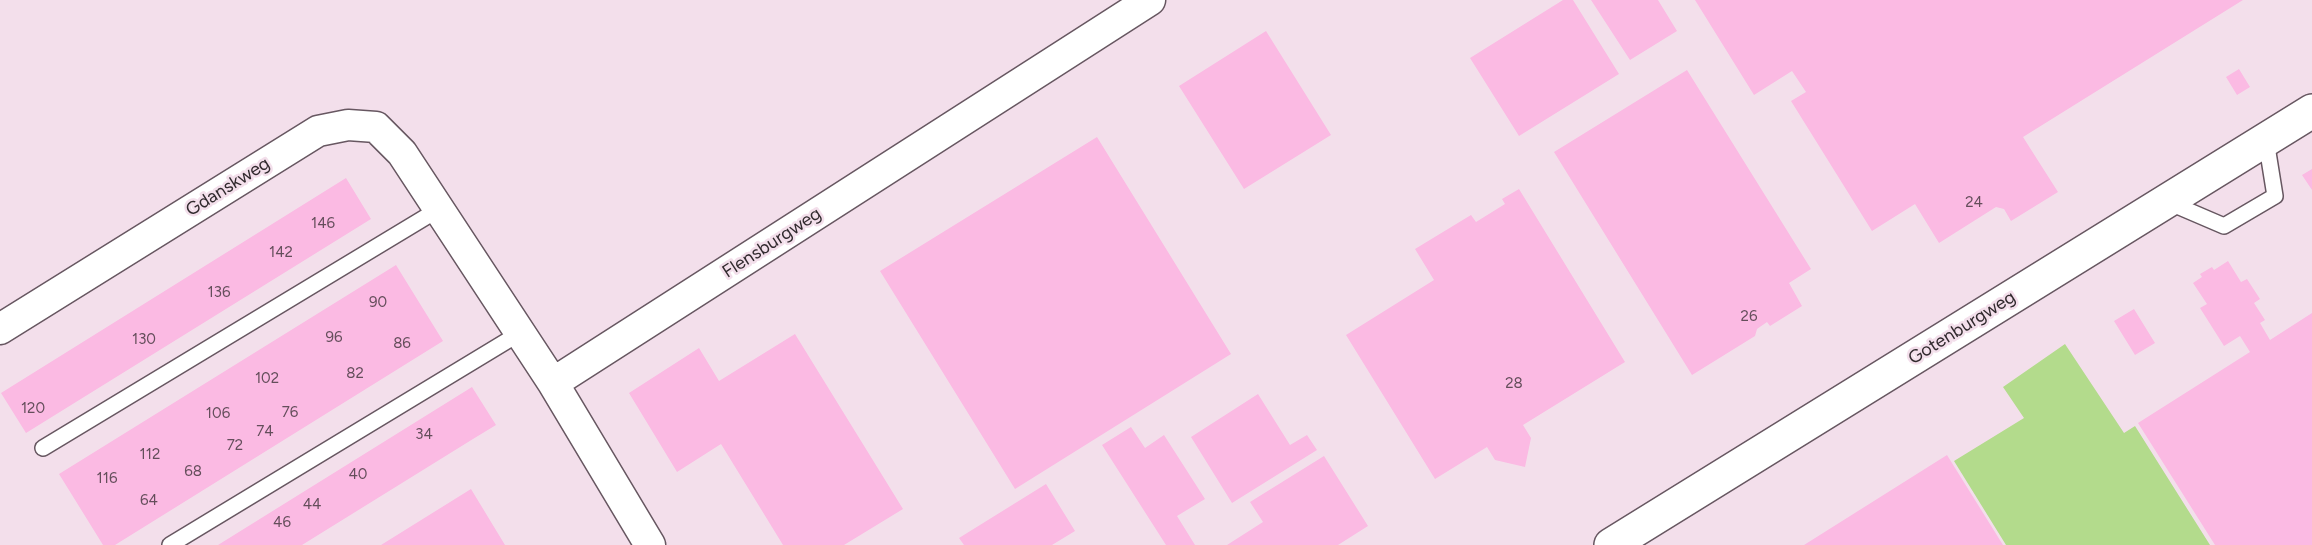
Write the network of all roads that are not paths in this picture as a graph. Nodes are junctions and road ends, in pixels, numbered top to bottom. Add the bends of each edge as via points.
1 (1150, 0) edge
2 (2312, 111) edge
3 (2266, 140) junction
4 (2167, 201) junction
5 (439, 209) junction
6 (0, 329) edge
7 (520, 333) junction
8 (553, 383) junction
9 (43, 448) dead end
10 (170, 545) edge
11 (650, 545) edge
12 (1611, 545) edge

1 - 8 street, Flensburgweg
2 - 3 street, Gotenburgweg
3 - 4 street, Gotenburgweg
3 - 4 lane via 2275,196 2224,226
4 - 12 street, Gotenburgweg
5 - 6 street, Gdanskweg via 402,153 376,127 348,125 318,131
5 - 7 street, Gdanskweg
5 - 9 lane
7 - 8 street, Gdanskweg
7 - 10 lane
8 - 11 street

